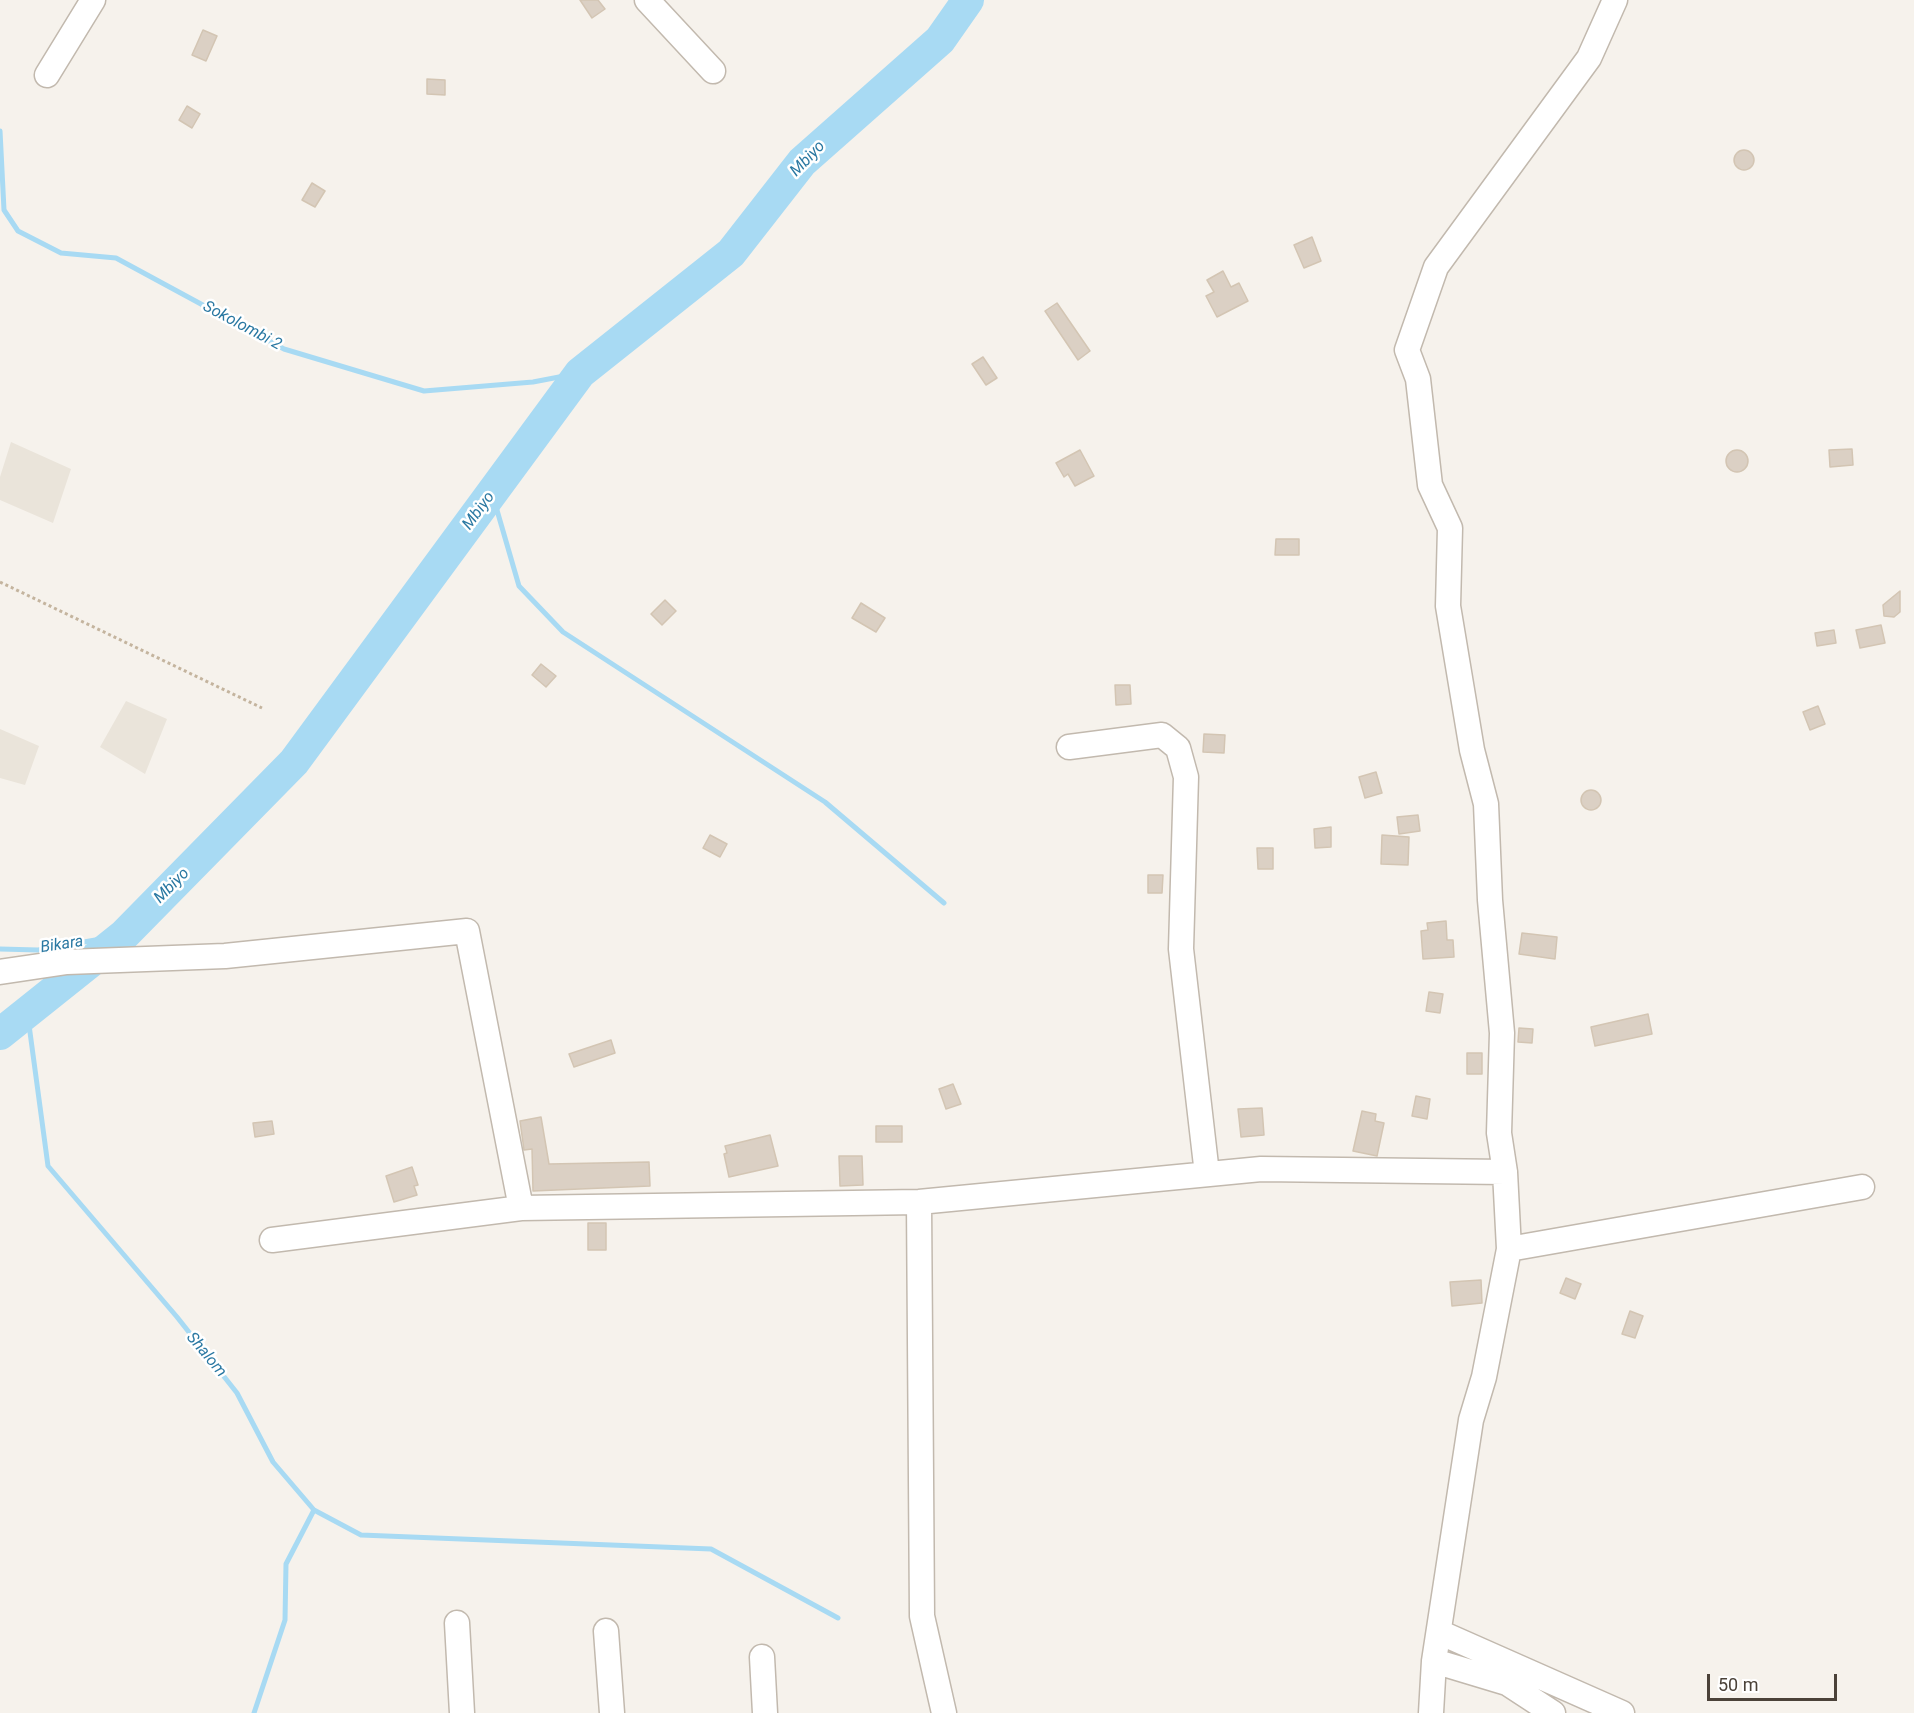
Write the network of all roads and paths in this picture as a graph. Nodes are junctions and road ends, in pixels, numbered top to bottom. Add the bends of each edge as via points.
1 (93, 0) edge
2 (647, 0) edge
3 (1615, 0) edge
4 (713, 71) dead end
5 (47, 75) dead end
6 (0, 582) edge
7 (262, 708) dead end
8 (1069, 747) dead end
9 (0, 972) edge
10 (1505, 1172) junction
11 (1207, 1174) junction
12 (1862, 1188) dead end
13 (919, 1202) junction
14 (521, 1208) junction
15 (272, 1240) dead end
16 (1509, 1249) junction
17 (457, 1623) dead end
18 (606, 1631) dead end
19 (1438, 1632) junction
20 (762, 1657) dead end
21 (1434, 1661) junction
22 (462, 1713) edge
23 (612, 1713) edge
24 (765, 1713) edge
25 (944, 1713) edge
26 (1431, 1713) edge
27 (1553, 1713) edge
28 (1622, 1713) edge

1 - 5 street
2 - 4 street
3 - 10 street via 1589,58 1436,267 1407,351 1418,379 1430,485 1450,528 1448,606 1472,750 1486,804 1502,1033 1499,1133
6 - 7 path
8 - 11 street via 1162,735 1178,748 1186,777 1181,949
9 - 14 street via 67,962 225,956 467,931
10 - 11 street via 1261,1169
10 - 16 street
11 - 13 street
12 - 16 street
13 - 14 street
13 - 25 street via 922,1616
14 - 15 street
16 - 19 street via 1484,1377 1471,1420
17 - 22 street
18 - 23 street
19 - 21 street
19 - 28 street
20 - 24 street
21 - 26 street
21 - 27 street via 1507,1683

